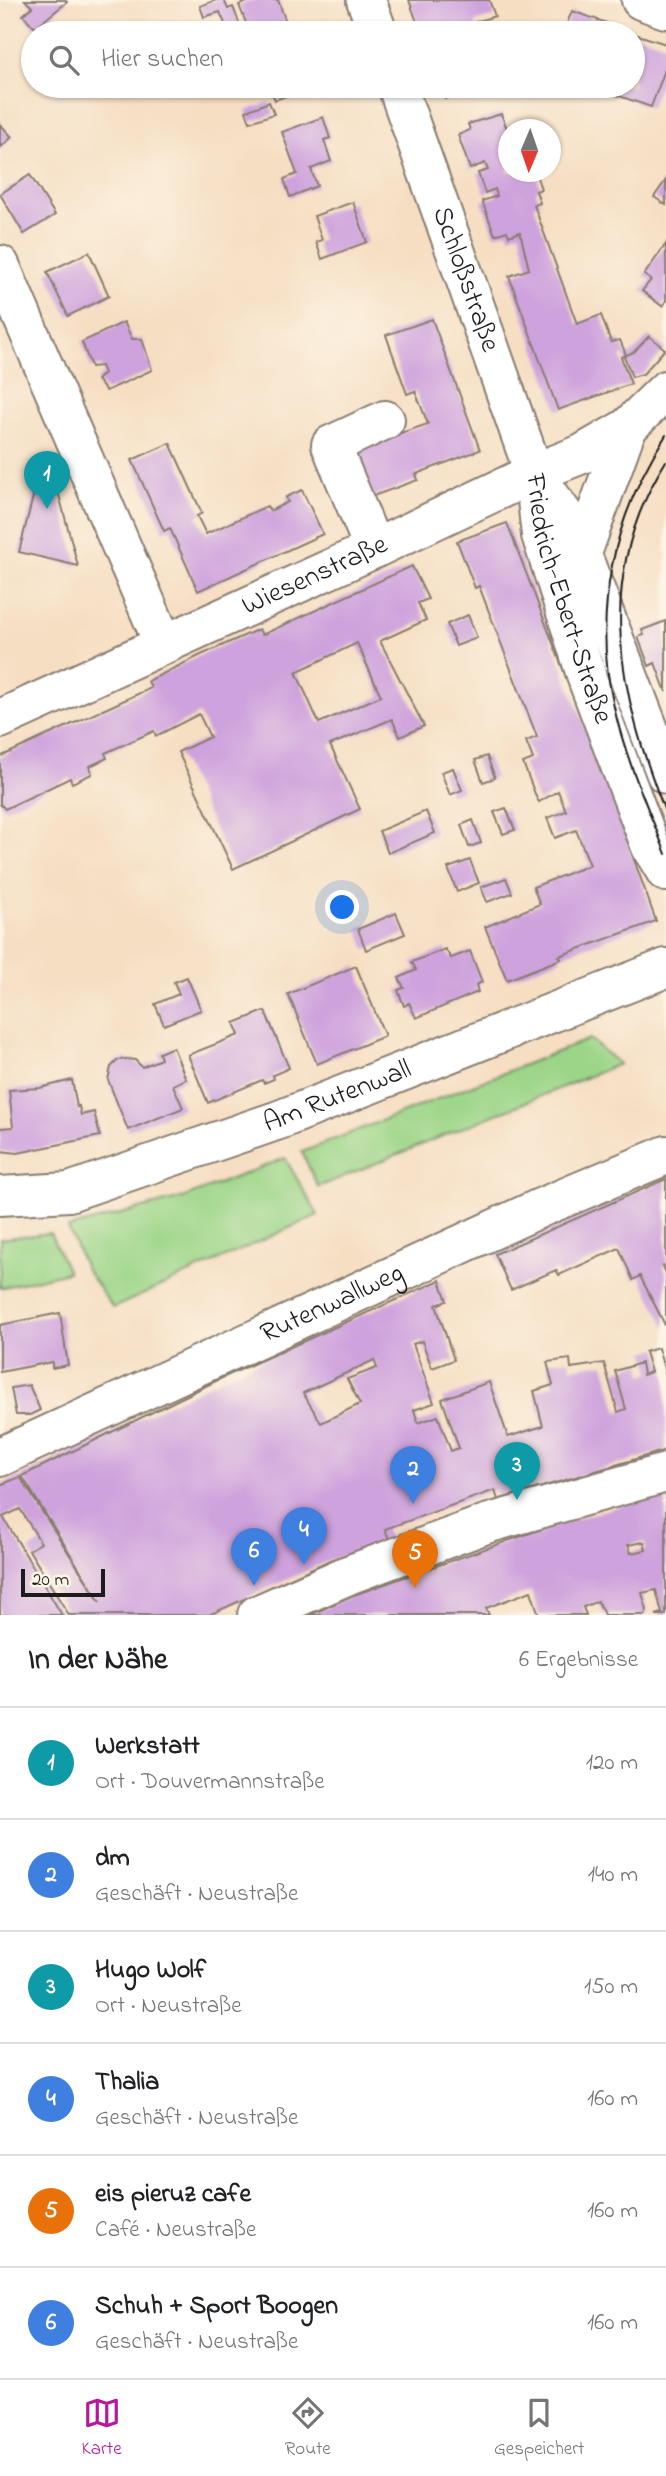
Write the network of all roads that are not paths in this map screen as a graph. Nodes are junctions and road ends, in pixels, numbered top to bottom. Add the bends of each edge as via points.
1 (366, 0) edge
2 (641, 0) edge
3 (666, 9) edge
4 (374, 21) edge
5 (401, 98) edge
6 (0, 265) edge
7 (666, 390) edge
8 (385, 420) dead end
9 (628, 428) junction
10 (534, 473) junction
11 (374, 550) junction
12 (581, 556) junction
13 (164, 645) junction
14 (0, 719) edge
15 (666, 774) edge
16 (666, 872) edge
17 (666, 968) edge
18 (666, 1155) edge
19 (0, 1196) edge
20 (0, 1457) edge
21 (666, 1473) edge
22 (257, 1615) edge

1 - 4 street
2 - 3 street
5 - 10 street, Schloßstraße
6 - 13 street
7 - 9 street, Wiesenstraße
8 - 11 street via 331,445
9 - 10 street, Wiesenstraße
9 - 12 street, Wiesenstraße
10 - 11 street, Wiesenstraße
10 - 12 street, Friedrich-Ebert-Straße via 570,524
10 - 16 street, Friedrich-Ebert-Straße via 541,535 588,681 652,847
11 - 13 street, Wiesenstraße
12 - 15 street, Friedrich-Ebert-Straße
13 - 14 street, Wiesenstraße
17 - 19 street, Am Rutenwall via 279,1120 69,1192
18 - 20 street, Rutenwallweg via 540,1208
21 - 22 street via 486,1524 348,1575

